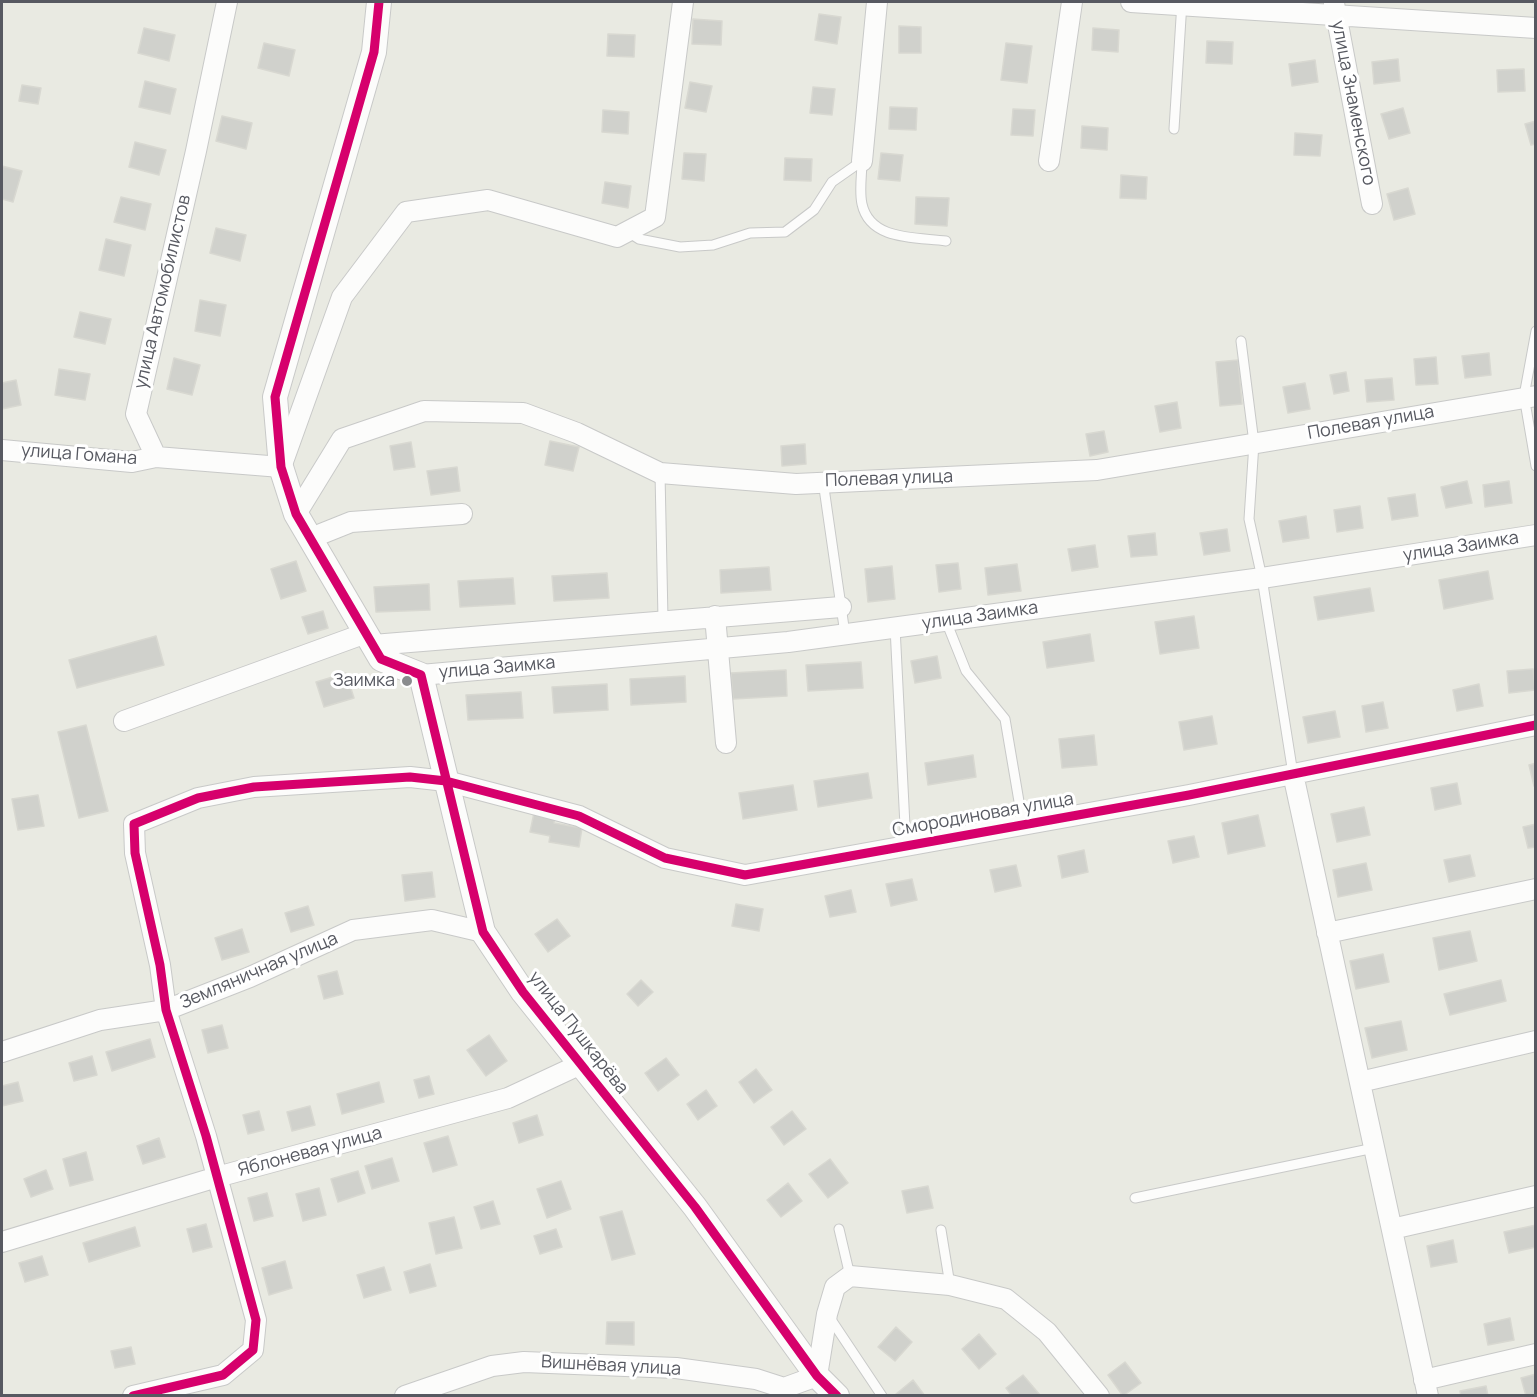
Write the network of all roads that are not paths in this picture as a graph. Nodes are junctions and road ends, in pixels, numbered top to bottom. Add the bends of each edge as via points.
1 (227, 2) edge
2 (379, 2) edge
3 (682, 2) edge
4 (877, 2) edge
5 (1072, 2) edge
6 (1131, 2) edge
7 (1182, 3) edge
8 (1334, 8) edge
9 (1536, 28) edge
10 (1174, 129) dead end
11 (862, 161) junction
12 (1049, 161) dead end
13 (1372, 204) dead end
14 (627, 232) junction
15 (946, 241) dead end
16 (1536, 331) edge
17 (1241, 341) dead end
18 (1530, 396) edge
19 (1254, 443) junction
20 (2, 450) edge
21 (156, 457) junction
22 (1536, 466) edge
23 (281, 467) junction
24 (660, 473) junction
25 (823, 481) junction
26 (297, 514) junction
27 (462, 514) dead end
28 (1536, 535) edge
29 (311, 538) junction
30 (1262, 578) junction
31 (841, 607) junction
32 (715, 616) junction
33 (663, 619) junction
34 (945, 621) junction
35 (895, 627) junction
36 (845, 634) junction
37 (374, 646) junction
38 (717, 648) junction
39 (422, 675) junction
40 (124, 721) dead end
41 (1536, 725) edge
42 (726, 743) dead end
43 (1293, 774) junction
44 (446, 781) junction
45 (1023, 825) junction
46 (906, 846) junction
47 (1536, 889) edge
48 (483, 932) junction
49 (1328, 933) junction
50 (166, 1010) junction
51 (1536, 1041) edge
52 (2, 1052) edge
53 (581, 1064) junction
54 (1360, 1082) junction
55 (1374, 1148) junction
56 (217, 1177) junction
57 (1536, 1196) edge
58 (1135, 1198) dead end
59 (839, 1228) dead end
60 (1392, 1229) junction
61 (941, 1230) dead end
62 (2, 1242) edge
63 (850, 1276) junction
64 (950, 1285) junction
65 (827, 1314) junction
66 (1536, 1354) edge
67 (818, 1386) edge
68 (1426, 1388) edge
69 (133, 1395) edge
70 (405, 1395) edge
71 (837, 1395) edge
72 (882, 1395) edge
73 (1099, 1395) edge

1 - 21 street, улица Автомобилистов via 136,414
2 - 23 street via 375,52 275,397
3 - 14 street via 655,217
4 - 11 street
5 - 12 street
6 - 7 street
7 - 8 street
7 - 10 lane
8 - 9 street
8 - 13 street, улица Знаменского
11 - 14 lane via 832,182 814,210 785,232 750,233 713,245 680,247 639,239
11 - 15 lane via 862,203 873,225 885,233
14 - 23 street via 617,237 488,200 406,212 342,297
16 - 18 lane
17 - 19 lane
18 - 19 street, Полевая улица
18 - 22 lane
19 - 25 street, Полевая улица via 1097,470
19 - 30 lane via 1249,519
20 - 21 street, улица Гомана via 132,462
21 - 23 street
23 - 26 street
24 - 25 street, Полевая улица via 796,484
24 - 26 street, Полевая улица via 577,433 523,413 424,411 342,439
24 - 33 lane
25 - 31 lane
26 - 29 street
27 - 29 street via 351,522
28 - 30 street, улица Заимка
29 - 37 street
30 - 34 street, улица Заимка
30 - 43 lane
31 - 32 street
31 - 36 lane
32 - 33 street
32 - 38 street
33 - 37 street
34 - 35 street, улица Заимка
34 - 45 lane via 966,671 1005,719
35 - 36 street, улица Заимка
35 - 46 lane
36 - 38 street, улица Заимка
37 - 39 street
37 - 40 street
38 - 39 street, улица Заимка
38 - 42 street
39 - 44 street, улица Пушкарёва
41 - 43 street, Смородиновая улица
43 - 45 street, Смородиновая улица
43 - 49 street
44 - 46 street, Смородиновая улица via 579,816 665,858 745,875
44 - 48 street, улица Пушкарёва
44 - 50 street, Смородиновая улица via 410,777 254,787 198,798 134,824 135,853
45 - 46 street, Смородиновая улица
47 - 49 street
48 - 50 street, Земляничная улица via 432,920 353,930 250,978
48 - 53 street, улица Пушкарёва
49 - 54 street
50 - 52 street, Земляничная улица via 99,1020
50 - 56 street
51 - 54 street
53 - 56 street, Яблоневая улица via 508,1098
53 - 67 street, улица Пушкарёва via 695,1207
54 - 55 street
55 - 58 lane
55 - 60 street
56 - 62 street, Яблоневая улица
56 - 69 street via 256,1320 253,1350 223,1375
57 - 60 street
59 - 63 lane
60 - 68 street
61 - 64 lane
63 - 64 street
63 - 65 street via 835,1287
64 - 73 street via 1006,1299 1047,1332
65 - 67 street
65 - 72 lane
66 - 68 street
67 - 70 street, Вишнёвая улица via 784,1388 756,1379 676,1368 524,1362 492,1366
67 - 71 street, улица Пушкарёва

